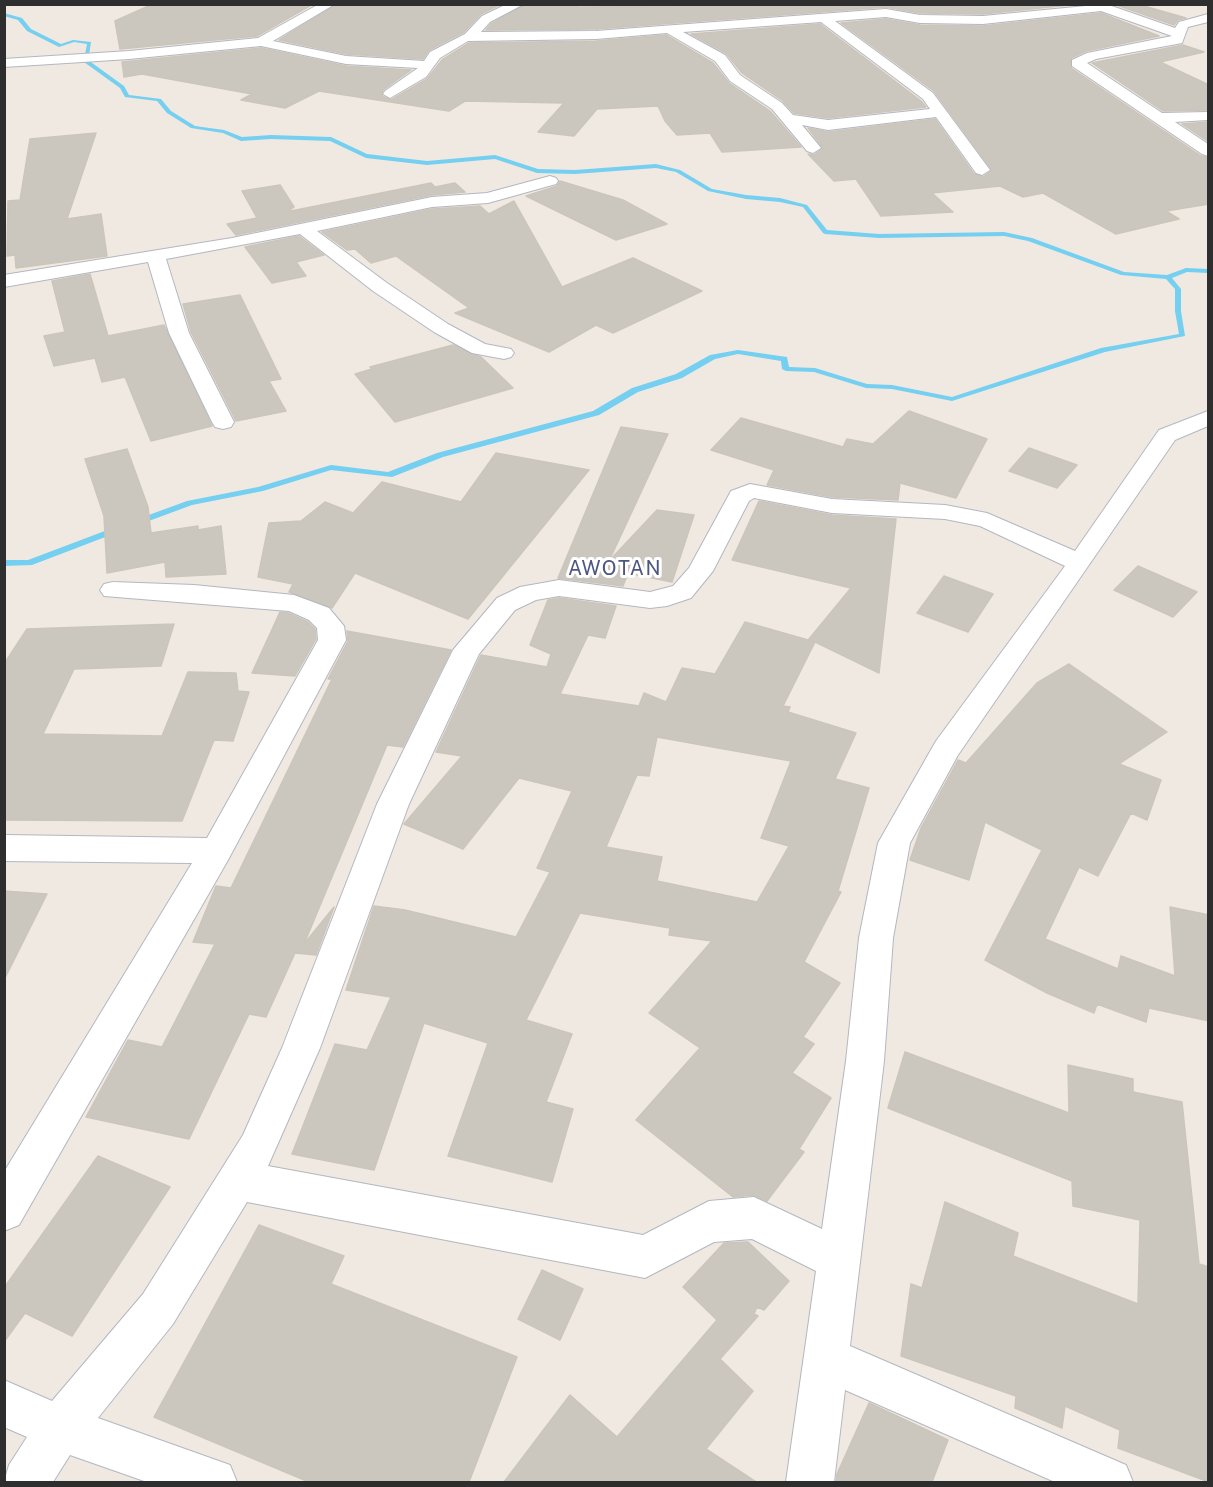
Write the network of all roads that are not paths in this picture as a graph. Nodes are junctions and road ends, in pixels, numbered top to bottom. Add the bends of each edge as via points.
1 (329, 4) edge
2 (518, 4) edge
3 (1023, 4) edge
4 (663, 12) dead end
5 (1037, 14) junction
6 (821, 16) junction
7 (1209, 18) edge
8 (664, 29) junction
9 (1180, 34) junction
10 (469, 37) junction
11 (261, 42) junction
12 (4, 63) edge
13 (428, 64) junction
14 (390, 94) dead end
15 (942, 112) junction
16 (1209, 116) edge
17 (1160, 118) junction
18 (790, 119) junction
19 (813, 148) dead end
20 (1209, 151) edge
21 (982, 170) dead end
22 (549, 181) dead end
23 (304, 229) junction
24 (156, 257) junction
25 (4, 281) edge
26 (504, 352) dead end
27 (1209, 418) edge
28 (223, 422) dead end
29 (1078, 562) junction
30 (113, 590) dead end
31 (4, 848) edge
32 (216, 851) junction
33 (237, 1180) junction
34 (4, 1211) edge
35 (839, 1260) junction
36 (825, 1358) junction
37 (4, 1403) edge
38 (60, 1428) junction
39 (26, 1482) edge
40 (213, 1482) edge
41 (810, 1482) edge
42 (1108, 1482) edge

1 - 11 street
2 - 10 street via 486,19
3 - 5 street
4 - 8 street
5 - 6 street via 964,20 886,13
5 - 9 street via 1107,8
6 - 8 street
6 - 15 street via 928,96
7 - 9 street via 1183,25
8 - 10 street via 596,35
8 - 18 street via 720,58 735,78 763,94
9 - 17 street via 1177,40 1092,56 1077,63
10 - 13 street via 435,55
11 - 12 street
11 - 13 street via 346,60
13 - 14 street via 421,74
15 - 18 street via 828,125
15 - 21 street
16 - 17 street
17 - 20 street
18 - 19 street
22 - 23 street via 488,198 432,202
23 - 24 street
23 - 26 street via 441,328 479,349
24 - 25 street
24 - 28 street via 179,333
27 - 29 street via 1167,435
29 - 33 street via 987,520 945,512 832,506 750,491 739,496 700,571 682,592 650,600 558,588 529,592 506,604 467,650 393,804 301,1048 257,1148
29 - 35 street via 947,749 894,843 876,938
30 - 32 street via 294,603 319,614 330,626 332,640
31 - 32 street
32 - 34 street
33 - 35 street via 645,1257 709,1222 754,1218
33 - 38 street via 158,1309
35 - 36 street
36 - 41 street
36 - 42 street
37 - 38 street
38 - 39 street
38 - 40 street

